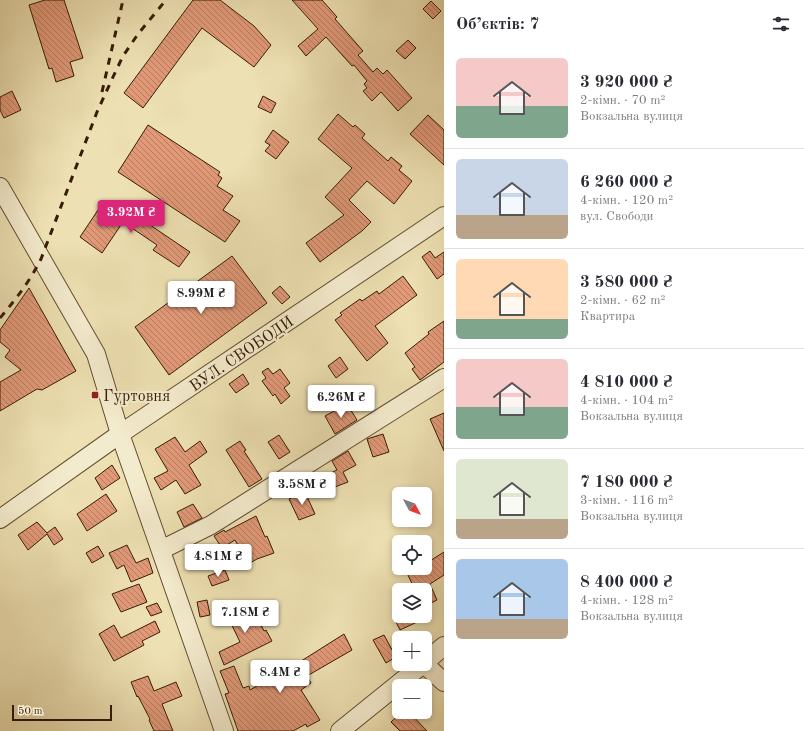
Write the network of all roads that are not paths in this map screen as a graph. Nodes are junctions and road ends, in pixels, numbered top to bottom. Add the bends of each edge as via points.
1 (0, 187) edge
2 (444, 216) edge
3 (444, 378) edge
4 (120, 434) junction
5 (0, 519) edge
6 (161, 550) junction
7 (444, 646) edge
8 (432, 656) edge
9 (414, 671) edge
10 (432, 671) edge
11 (444, 682) edge
12 (224, 731) edge
13 (340, 731) edge

1 - 4 street via 96,354
2 - 4 street, ВУЛ. СВОБОДИ
3 - 6 street via 211,525
4 - 5 street, ВУЛ. СВОБОДИ
4 - 6 street
6 - 12 street
7 - 8 street
9 - 13 street
10 - 11 street

